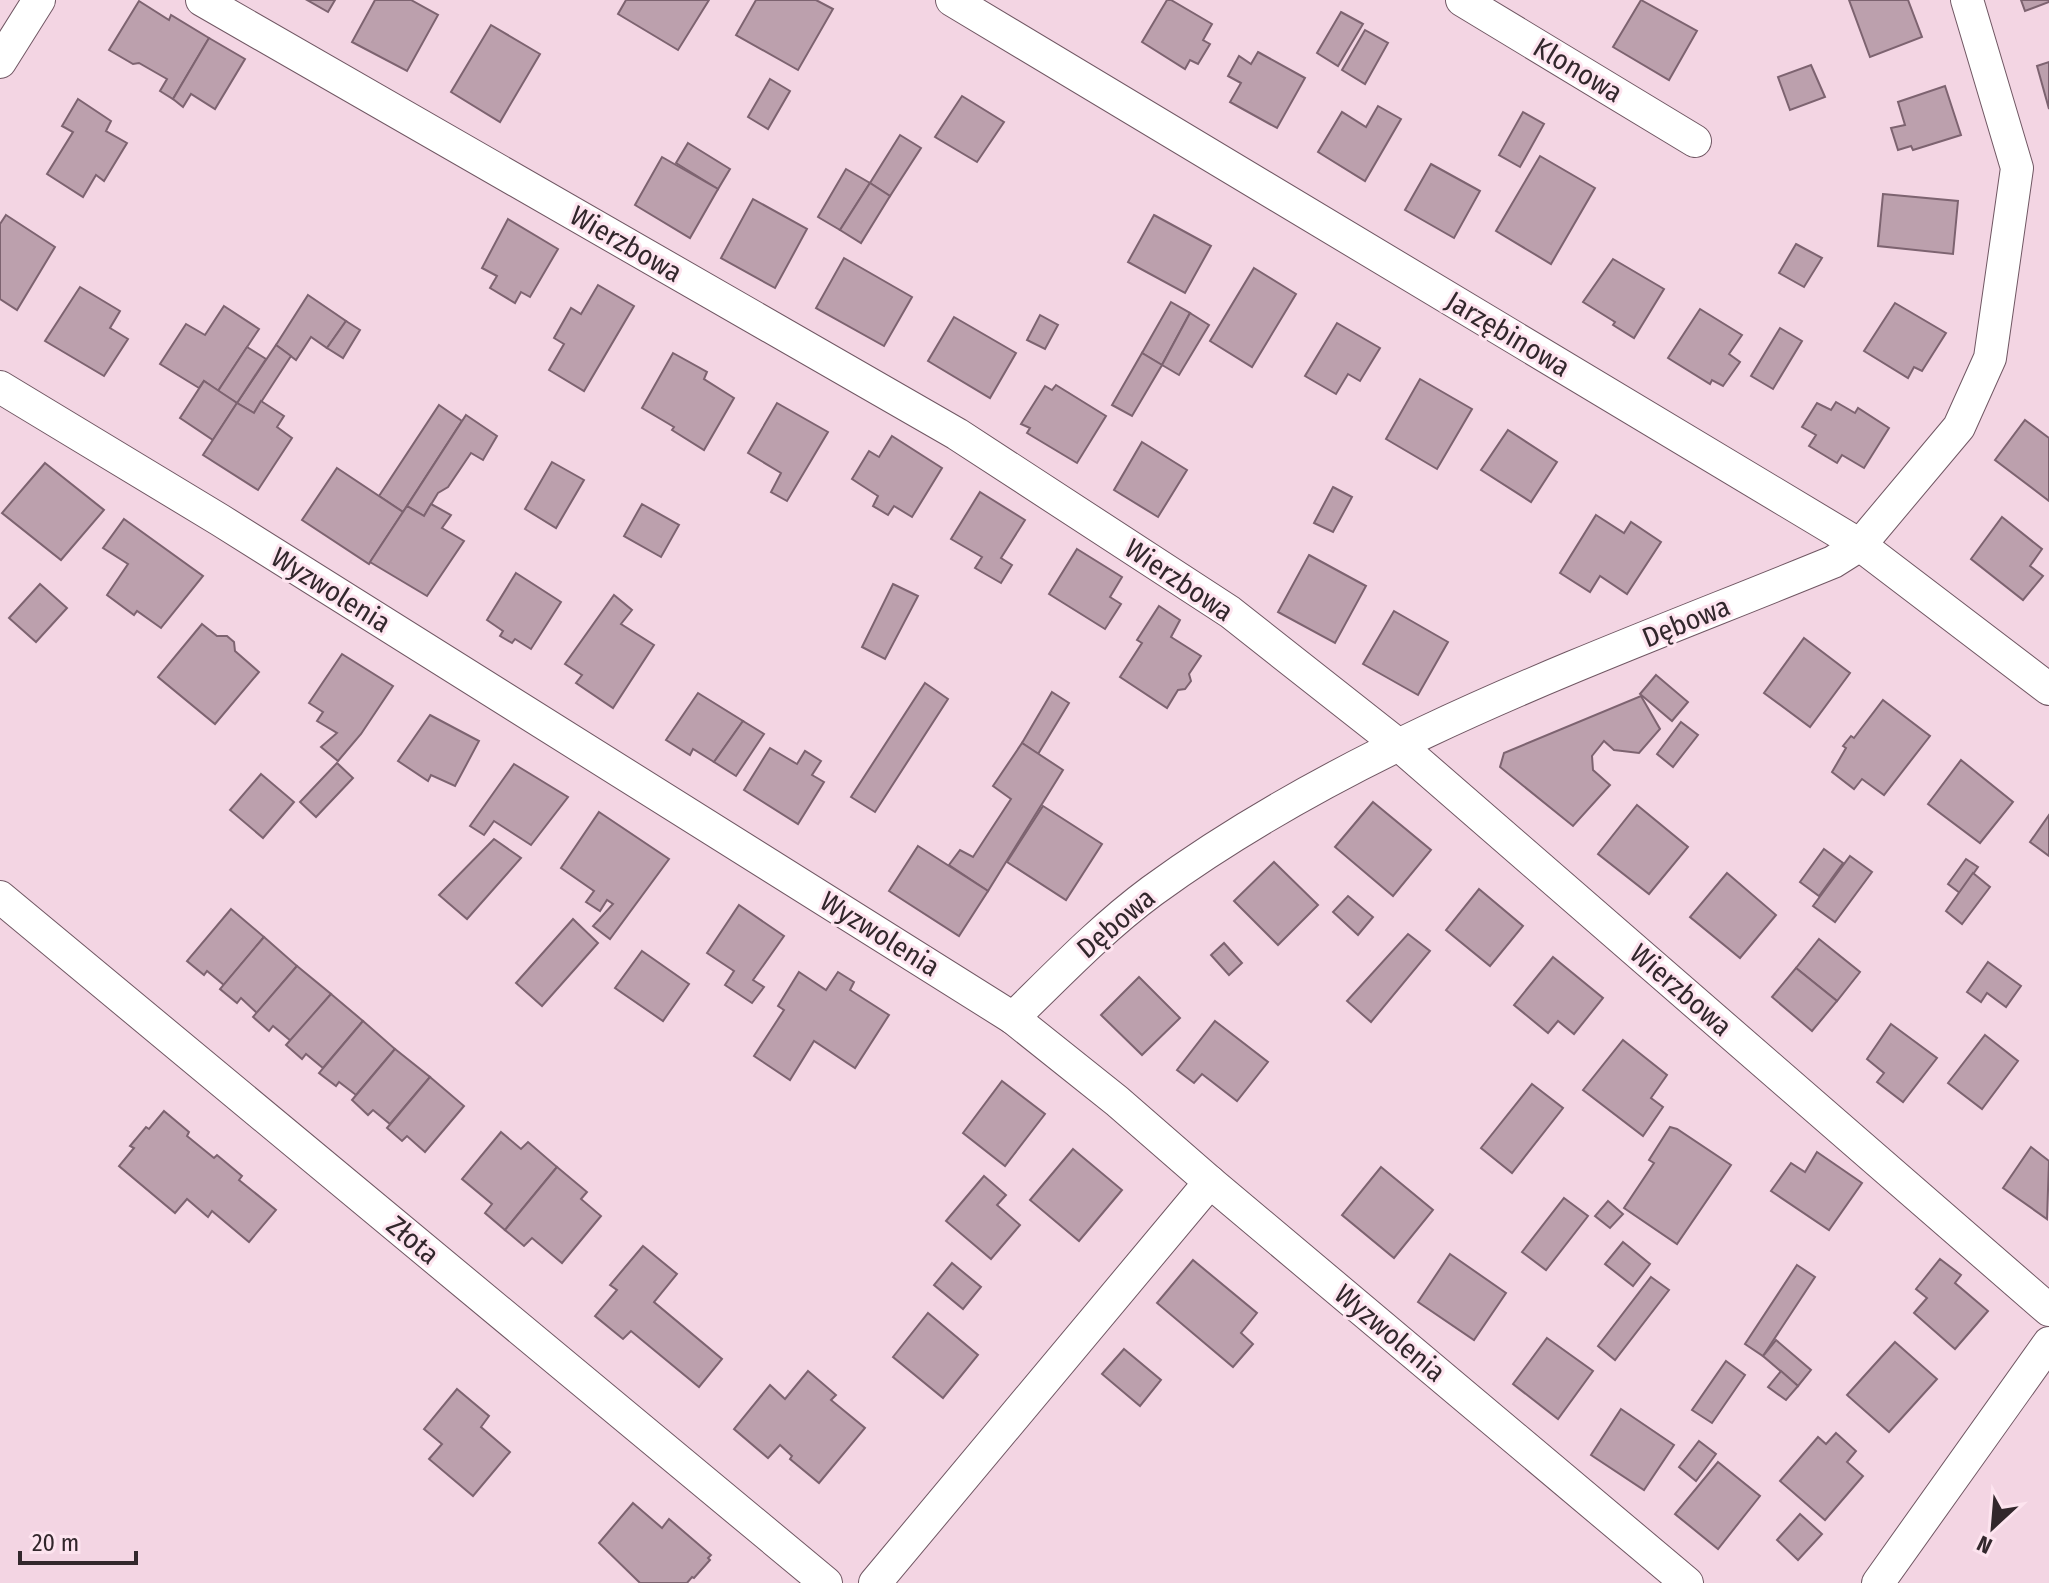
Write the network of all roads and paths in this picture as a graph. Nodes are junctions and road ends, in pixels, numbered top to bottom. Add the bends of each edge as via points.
1 (39, 0) edge
2 (202, 0) edge
3 (952, 0) edge
4 (1462, 0) edge
5 (1967, 0) edge
6 (0, 62) edge
7 (1695, 141) dead end
8 (0, 387) edge
9 (1860, 545) junction
10 (2049, 689) edge
11 (1400, 746) junction
12 (0, 897) edge
13 (1013, 1018) junction
14 (1210, 1182) junction
15 (2049, 1310) edge
16 (2049, 1343) edge
17 (826, 1583) edge
18 (875, 1583) edge
19 (1687, 1583) edge
20 (1878, 1583) edge

1 - 6 street
2 - 11 street, Wierzbowa via 957,434 1230,612
3 - 9 street, Jarzębinowa
4 - 7 street, Klonowa
5 - 9 street, Dębowa via 2017,168 1990,358 1959,427
8 - 13 street, Wyzwolenia
9 - 10 street, Jarzębinowa
9 - 11 street, Dębowa via 1833,562 1502,697
11 - 13 street, Dębowa via 1299,795 1151,892
11 - 15 street, Wierzbowa
12 - 17 street, Złota
13 - 14 street, Wyzwolenia
14 - 18 street
14 - 19 street, Wyzwolenia
16 - 20 street

